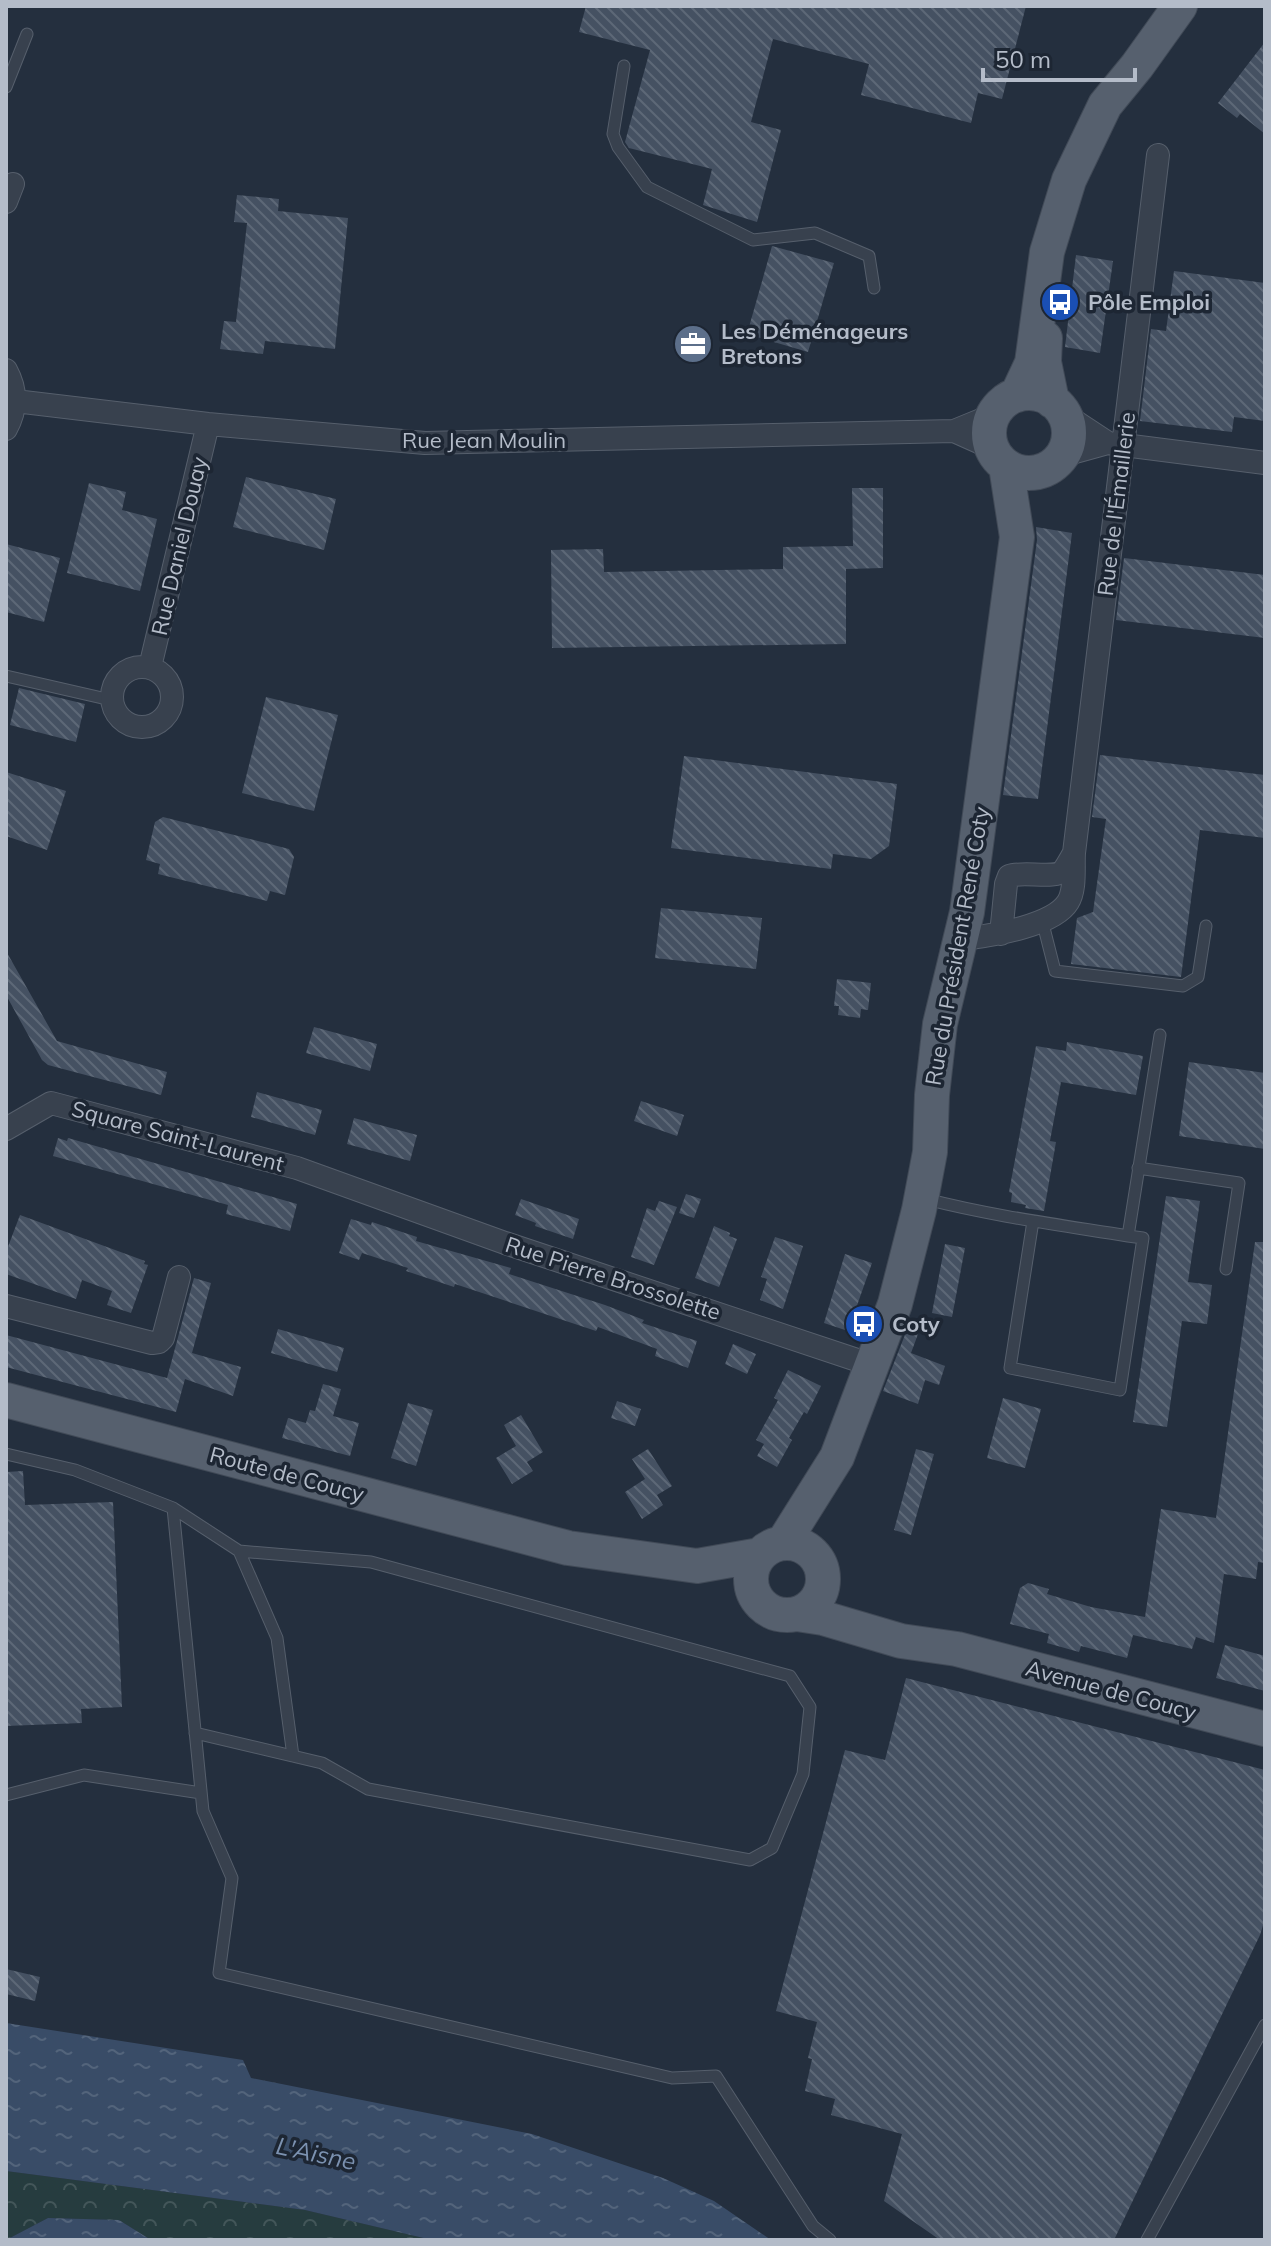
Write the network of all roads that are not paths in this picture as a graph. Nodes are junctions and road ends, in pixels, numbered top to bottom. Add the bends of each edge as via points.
1 (1180, 6) edge
2 (27, 34) dead end
3 (624, 66) dead end
4 (1137, 66) junction
5 (6, 87) edge
6 (1158, 155) dead end
7 (874, 288) dead end
8 (6, 370) edge
9 (15, 401) junction
10 (1005, 405) junction
11 (1058, 407) junction
12 (208, 424) junction
13 (6, 429) edge
14 (954, 431) junction
15 (1116, 443) junction
16 (1024, 460) junction
17 (1265, 463) edge
18 (150, 667) junction
19 (6, 676) edge
20 (111, 700) junction
21 (1074, 853) junction
22 (1042, 920) junction
23 (1206, 926) dead end
24 (979, 928) junction
25 (1160, 1035) dead end
26 (6, 1129) edge
27 (1138, 1168) junction
28 (354, 1189) joint
29 (921, 1198) junction
30 (1033, 1221) junction
31 (1128, 1236) junction
32 (1226, 1269) dead end
33 (179, 1277) dead end
34 (6, 1306) edge
35 (872, 1365) junction
36 (6, 1400) edge
37 (6, 1454) edge
38 (173, 1508) junction
39 (568, 1548) junction
40 (239, 1551) junction
41 (794, 1557) junction
42 (758, 1601) junction
43 (797, 1614) junction
44 (957, 1649) junction
45 (1265, 1729) edge
46 (195, 1733) junction
47 (293, 1756) junction
48 (201, 1793) junction
49 (6, 1795) edge
50 (1265, 2025) edge
51 (830, 2240) edge
52 (1147, 2240) edge

1 - 4 main road
2 - 5 lane
3 - 7 lane via 613,134 647,187 753,240 815,233 869,256
4 - 10 main road via 1105,105 1069,180 1047,252 1032,363
4 - 11 main road via 1084,186 1062,253 1044,362
6 - 15 street, Rue de l'Émaillerie
8 - 9 street
9 - 12 street, Rue Jean Moulin
9 - 13 street
10 - 11 main road via 1035,394
10 - 14 street, Rue Jean Moulin
10 - 16 main road via 989,426
11 - 15 street
11 - 16 main road via 1068,436
12 - 14 street, Rue Jean Moulin via 425,443
12 - 18 street, Rue Daniel Douay
14 - 16 street, Rue Jean Moulin
15 - 16 street
15 - 17 street
15 - 21 street, Rue de l'Émaillerie
16 - 24 main road, Rue du Président René Coty
18 - 20 street via 122,673
18 - 20 street via 171,688 173,699 165,718 136,727 119,717
19 - 20 lane
21 - 22 street, Rue de l'Émaillerie via 1067,904
21 - 24 street via 1062,873 1009,876
22 - 23 lane via 1055,971 1183,986 1198,977
22 - 24 street, Rue de l'Émaillerie
24 - 29 main road, Rue du Président René Coty via 940,1024
25 - 27 lane
26 - 28 street, Square Saint-Laurent via 51,1103 297,1168
27 - 31 lane
27 - 32 lane via 1239,1183
28 - 35 street, Rue Pierre Brossolette
29 - 30 lane
29 - 35 main road, Rue du Président René Coty via 895,1304
30 - 31 lane
30 - 31 lane via 1010,1368 1120,1390 1143,1238
33 - 34 street via 159,1342
35 - 41 main road, Rue du Président René Coty
36 - 39 main road, Route de Coucy
37 - 38 lane via 75,1470
38 - 40 lane
38 - 46 lane
39 - 41 main road, Route de Coucy via 697,1566
39 - 42 main road, Route de Coucy via 653,1581 732,1589
40 - 47 lane via 277,1638
40 - 47 lane via 371,1562 790,1676 810,1707 803,1774 772,1848 750,1860 368,1789 322,1763
41 - 42 main road via 753,1566
41 - 43 main road via 816,1600
41 - 44 main road, Avenue de Coucy via 866,1613
42 - 43 main road via 776,1613
43 - 44 main road, Avenue de Coucy via 901,1641
44 - 45 main road, Avenue de Coucy
46 - 47 lane
46 - 48 lane
48 - 49 lane via 84,1775
48 - 51 lane via 203,1811 232,1878 219,1973 672,2078 716,2076 813,2226
50 - 52 lane

